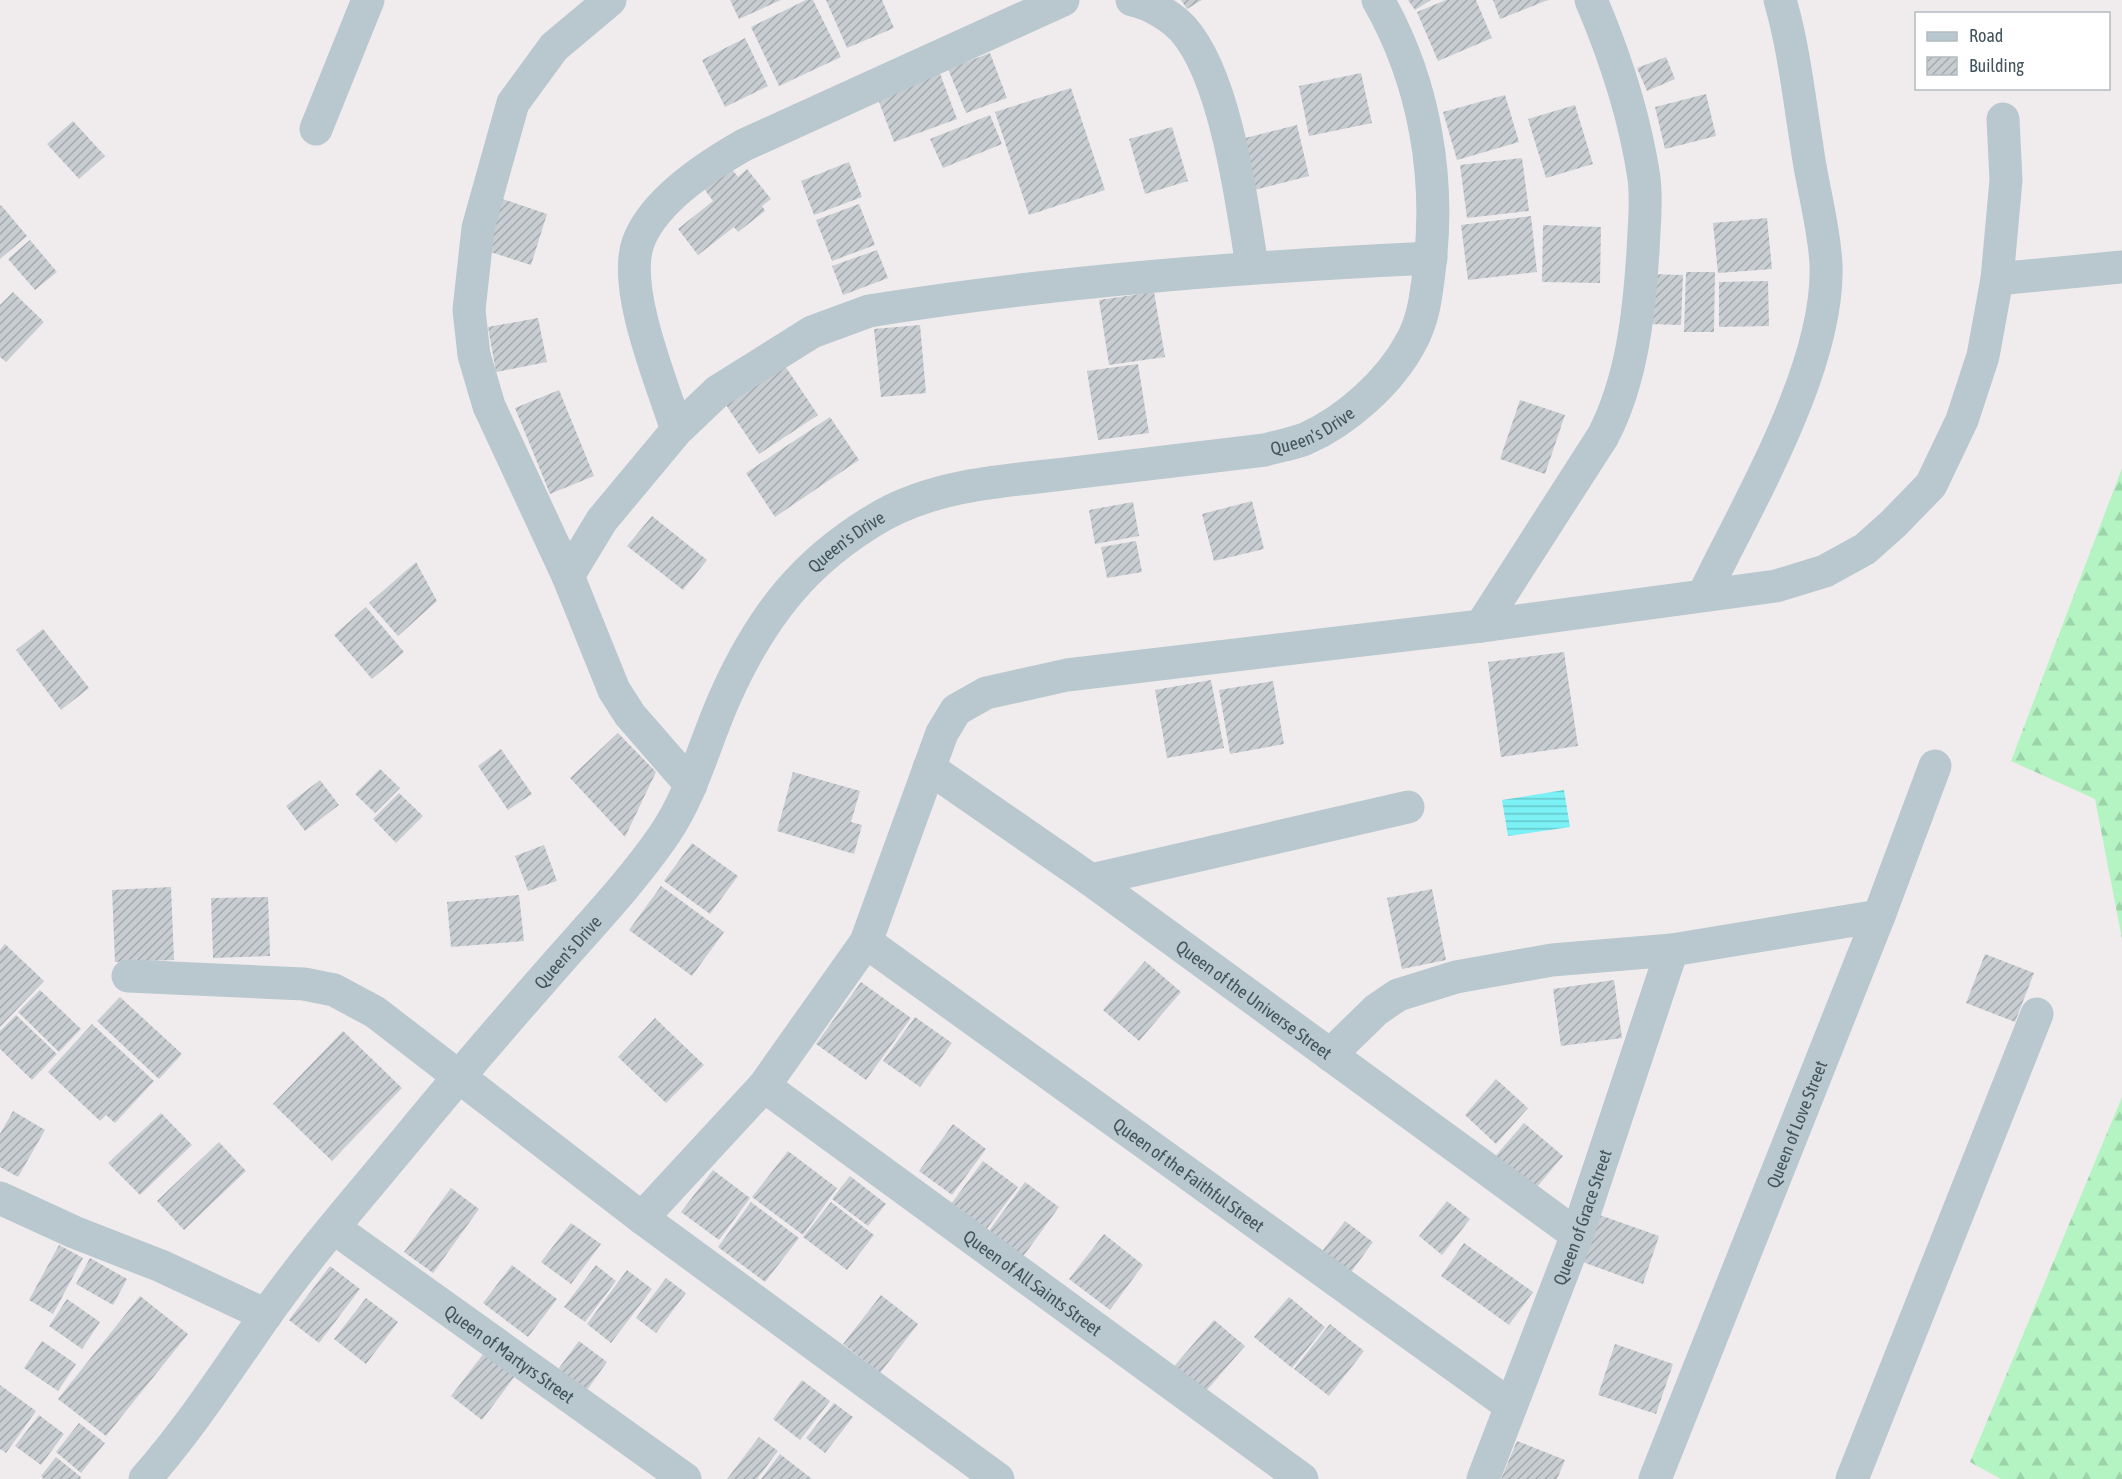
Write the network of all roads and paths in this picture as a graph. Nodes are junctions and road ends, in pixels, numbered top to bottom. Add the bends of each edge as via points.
1 (368, 0) edge
2 (610, 0) edge
3 (1063, 0) edge
4 (1132, 0) edge
5 (1378, 0) edge
6 (1591, 0) edge
7 (1780, 0) edge
8 (2003, 119) dead end
9 (316, 129) dead end
10 (1431, 258) junction
11 (1252, 266) junction
12 (2122, 267) edge
13 (1997, 279) junction
14 (677, 430) junction
15 (568, 576) junction
16 (1704, 594) junction
17 (1481, 626) junction
18 (1935, 766) dead end
19 (929, 768) junction
20 (691, 785) junction
21 (1408, 807) dead end
22 (1091, 880) junction
23 (1879, 916) junction
24 (866, 942) junction
25 (1671, 950) junction
26 (128, 976) dead end
27 (2037, 1014) dead end
28 (1330, 1055) junction
29 (458, 1076) junction
30 (765, 1086) junction
31 (0, 1198) edge
32 (642, 1218) junction
33 (334, 1228) junction
34 (1577, 1235) junction
35 (266, 1315) junction
36 (1511, 1406) junction
37 (145, 1479) edge
38 (686, 1479) edge
39 (998, 1479) edge
40 (1302, 1479) edge
41 (1483, 1479) edge
42 (1655, 1479) edge
43 (1852, 1479) edge

1 - 9 street
2 - 15 street via 554,47 513,103 478,228 472,267 469,310 474,355 489,406
3 - 14 street via 744,145 706,166 658,212 644,229 633,268 643,324
4 - 11 street via 1143,2 1182,28 1213,84 1237,171
5 - 10 street, Queen's Drive via 1412,75 1428,137 1433,201
6 - 17 street via 1608,39 1644,181 1640,298 1632,345 1616,411 1603,436
7 - 16 street via 1794,61 1826,264 1822,305 1814,346 1791,415
8 - 13 street via 2006,180
10 - 11 street
10 - 20 street, Queen's Drive via 1425,308 1406,350 1389,374 1358,404 1304,439 1265,450 981,484 929,495 884,515 830,550 788,590 756,635 726,695
11 - 14 street via 869,311 812,332 718,391
12 - 13 street
13 - 16 street via 1983,356 1962,420 1931,484 1865,549 1825,571 1776,586
14 - 15 street via 602,520
15 - 20 street via 614,690 630,716
16 - 17 street
17 - 19 street via 1067,675 986,693 956,710
18 - 23 street, Queen of Love Street
19 - 22 street, Queen of the Universe Street
19 - 24 street
20 - 29 street, Queen's Drive via 666,832 632,877
21 - 22 street
22 - 28 street, Queen of the Universe Street
23 - 25 street
23 - 42 street, Queen of Love Street
24 - 30 street
24 - 36 street, Queen of the Faithful Street
25 - 28 street via 1552,960 1425,985 1398,995 1376,1010
25 - 34 street, Queen of Grace Street
26 - 29 street via 304,984 333,990 375,1012
27 - 43 street
28 - 34 street, Queen of the Universe Street
29 - 32 street
29 - 33 street, Queen's Drive
30 - 32 street
30 - 40 street, Queen of All Saints Street
31 - 35 street
32 - 39 street
33 - 35 street, Queen's Drive
33 - 38 street, Queen of Martyrs Street
34 - 36 street, Queen of Grace Street
35 - 37 street, Queen's Drive via 209,1398
36 - 41 street, Queen of Grace Street

